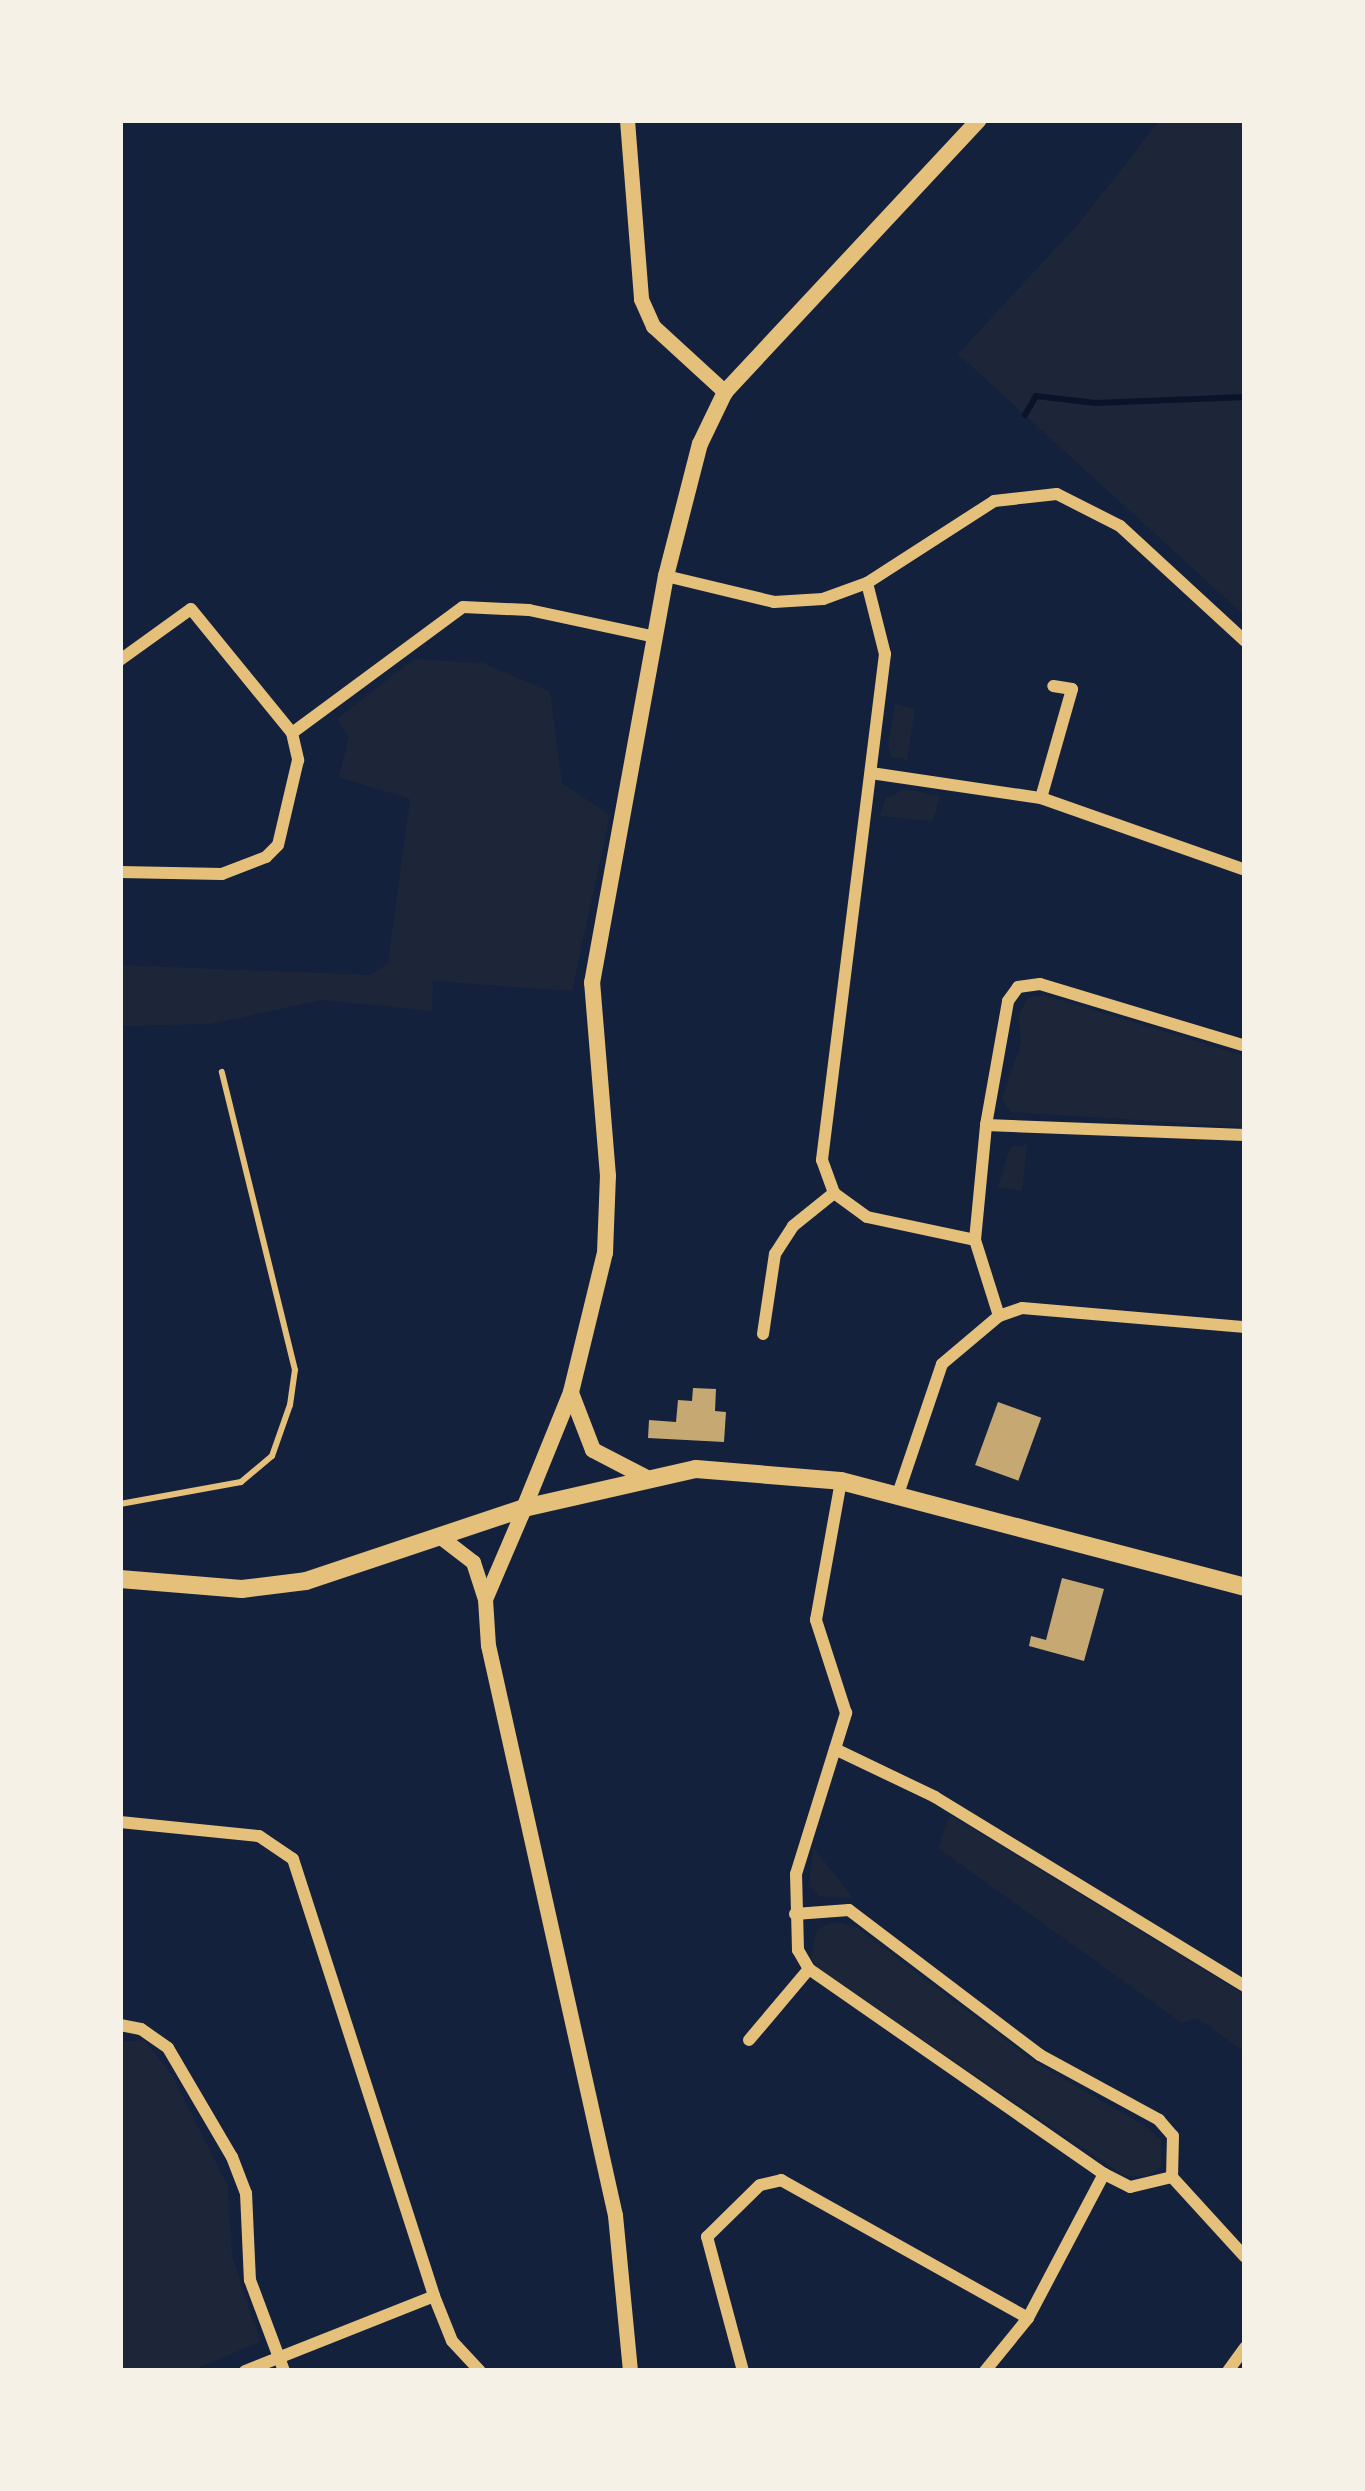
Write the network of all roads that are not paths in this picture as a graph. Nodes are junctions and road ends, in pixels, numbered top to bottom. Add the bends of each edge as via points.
1 (627, 120) edge
2 (979, 120) edge
3 (725, 392) junction
4 (666, 576) junction
5 (866, 583) junction
6 (656, 637) junction
7 (1245, 641) edge
8 (120, 660) edge
9 (1053, 686) dead end
10 (292, 733) junction
11 (871, 773) junction
12 (1041, 798) junction
13 (1245, 870) edge
14 (120, 872) edge
15 (1245, 1046) edge
16 (221, 1072) dead end
17 (986, 1125) junction
18 (1245, 1135) edge
19 (834, 1192) junction
20 (975, 1240) junction
21 (999, 1316) junction
22 (1245, 1327) edge
23 (764, 1334) dead end
24 (571, 1392) junction
25 (647, 1478) junction
26 (841, 1481) junction
27 (897, 1497) junction
28 (120, 1504) edge
29 (524, 1508) junction
30 (438, 1535) junction
31 (120, 1580) edge
32 (1245, 1587) edge
33 (484, 1599) junction
34 (835, 1749) junction
35 (120, 1822) edge
36 (795, 1914) junction
37 (809, 1969) junction
38 (1245, 1986) edge
39 (120, 2025) edge
40 (749, 2041) dead end
41 (1104, 2174) junction
42 (1172, 2177) junction
43 (1245, 2257) edge
44 (434, 2296) junction
45 (1028, 2318) junction
46 (1245, 2348) edge
47 (282, 2364) edge
48 (245, 2371) edge
49 (480, 2371) edge
50 (630, 2371) edge
51 (743, 2371) edge
52 (986, 2371) edge
53 (1228, 2371) edge

1 - 3 street via 641,299 652,326
2 - 3 main road
3 - 4 main road via 700,444
4 - 5 street via 774,602
4 - 6 main road
5 - 7 street via 994,501 1057,494 1120,526
5 - 11 street via 885,654
6 - 10 street via 529,610 463,607
6 - 24 main road via 592,983 608,1176 605,1253
8 - 10 street via 190,609
9 - 12 street via 1072,689
10 - 14 street via 298,760 284,827 266,857 223,874
11 - 12 street
11 - 19 street via 821,1148
12 - 13 street
15 - 17 street via 1040,984 1018,988 1008,1001
16 - 28 lane via 295,1370 290,1405 272,1456 242,1481
17 - 18 street
17 - 20 street
19 - 20 street via 866,1216
19 - 23 street via 793,1226 776,1254
20 - 21 street
21 - 22 street via 1022,1308
21 - 27 street via 942,1364
24 - 25 main road via 593,1450
24 - 29 main road
25 - 26 main road via 696,1469
25 - 29 main road
26 - 27 main road
26 - 34 street via 816,1620 846,1712
27 - 32 main road
29 - 30 main road
29 - 33 street
30 - 31 main road via 306,1581 242,1589
30 - 33 street via 473,1562
33 - 50 street via 615,2215
34 - 36 street via 796,1874
34 - 38 street via 935,1797
35 - 44 street via 260,1836 293,1858
36 - 37 street
36 - 42 street via 849,1910 1040,2055 1159,2120 1173,2136
37 - 40 street
37 - 41 street
39 - 47 street via 168,2048 232,2157 246,2193 250,2280
41 - 42 street via 1130,2187
41 - 45 street
42 - 43 street
44 - 47 street
44 - 49 street via 452,2341
45 - 51 street via 782,2180 760,2185 707,2237
45 - 52 street
46 - 53 street
47 - 48 street

